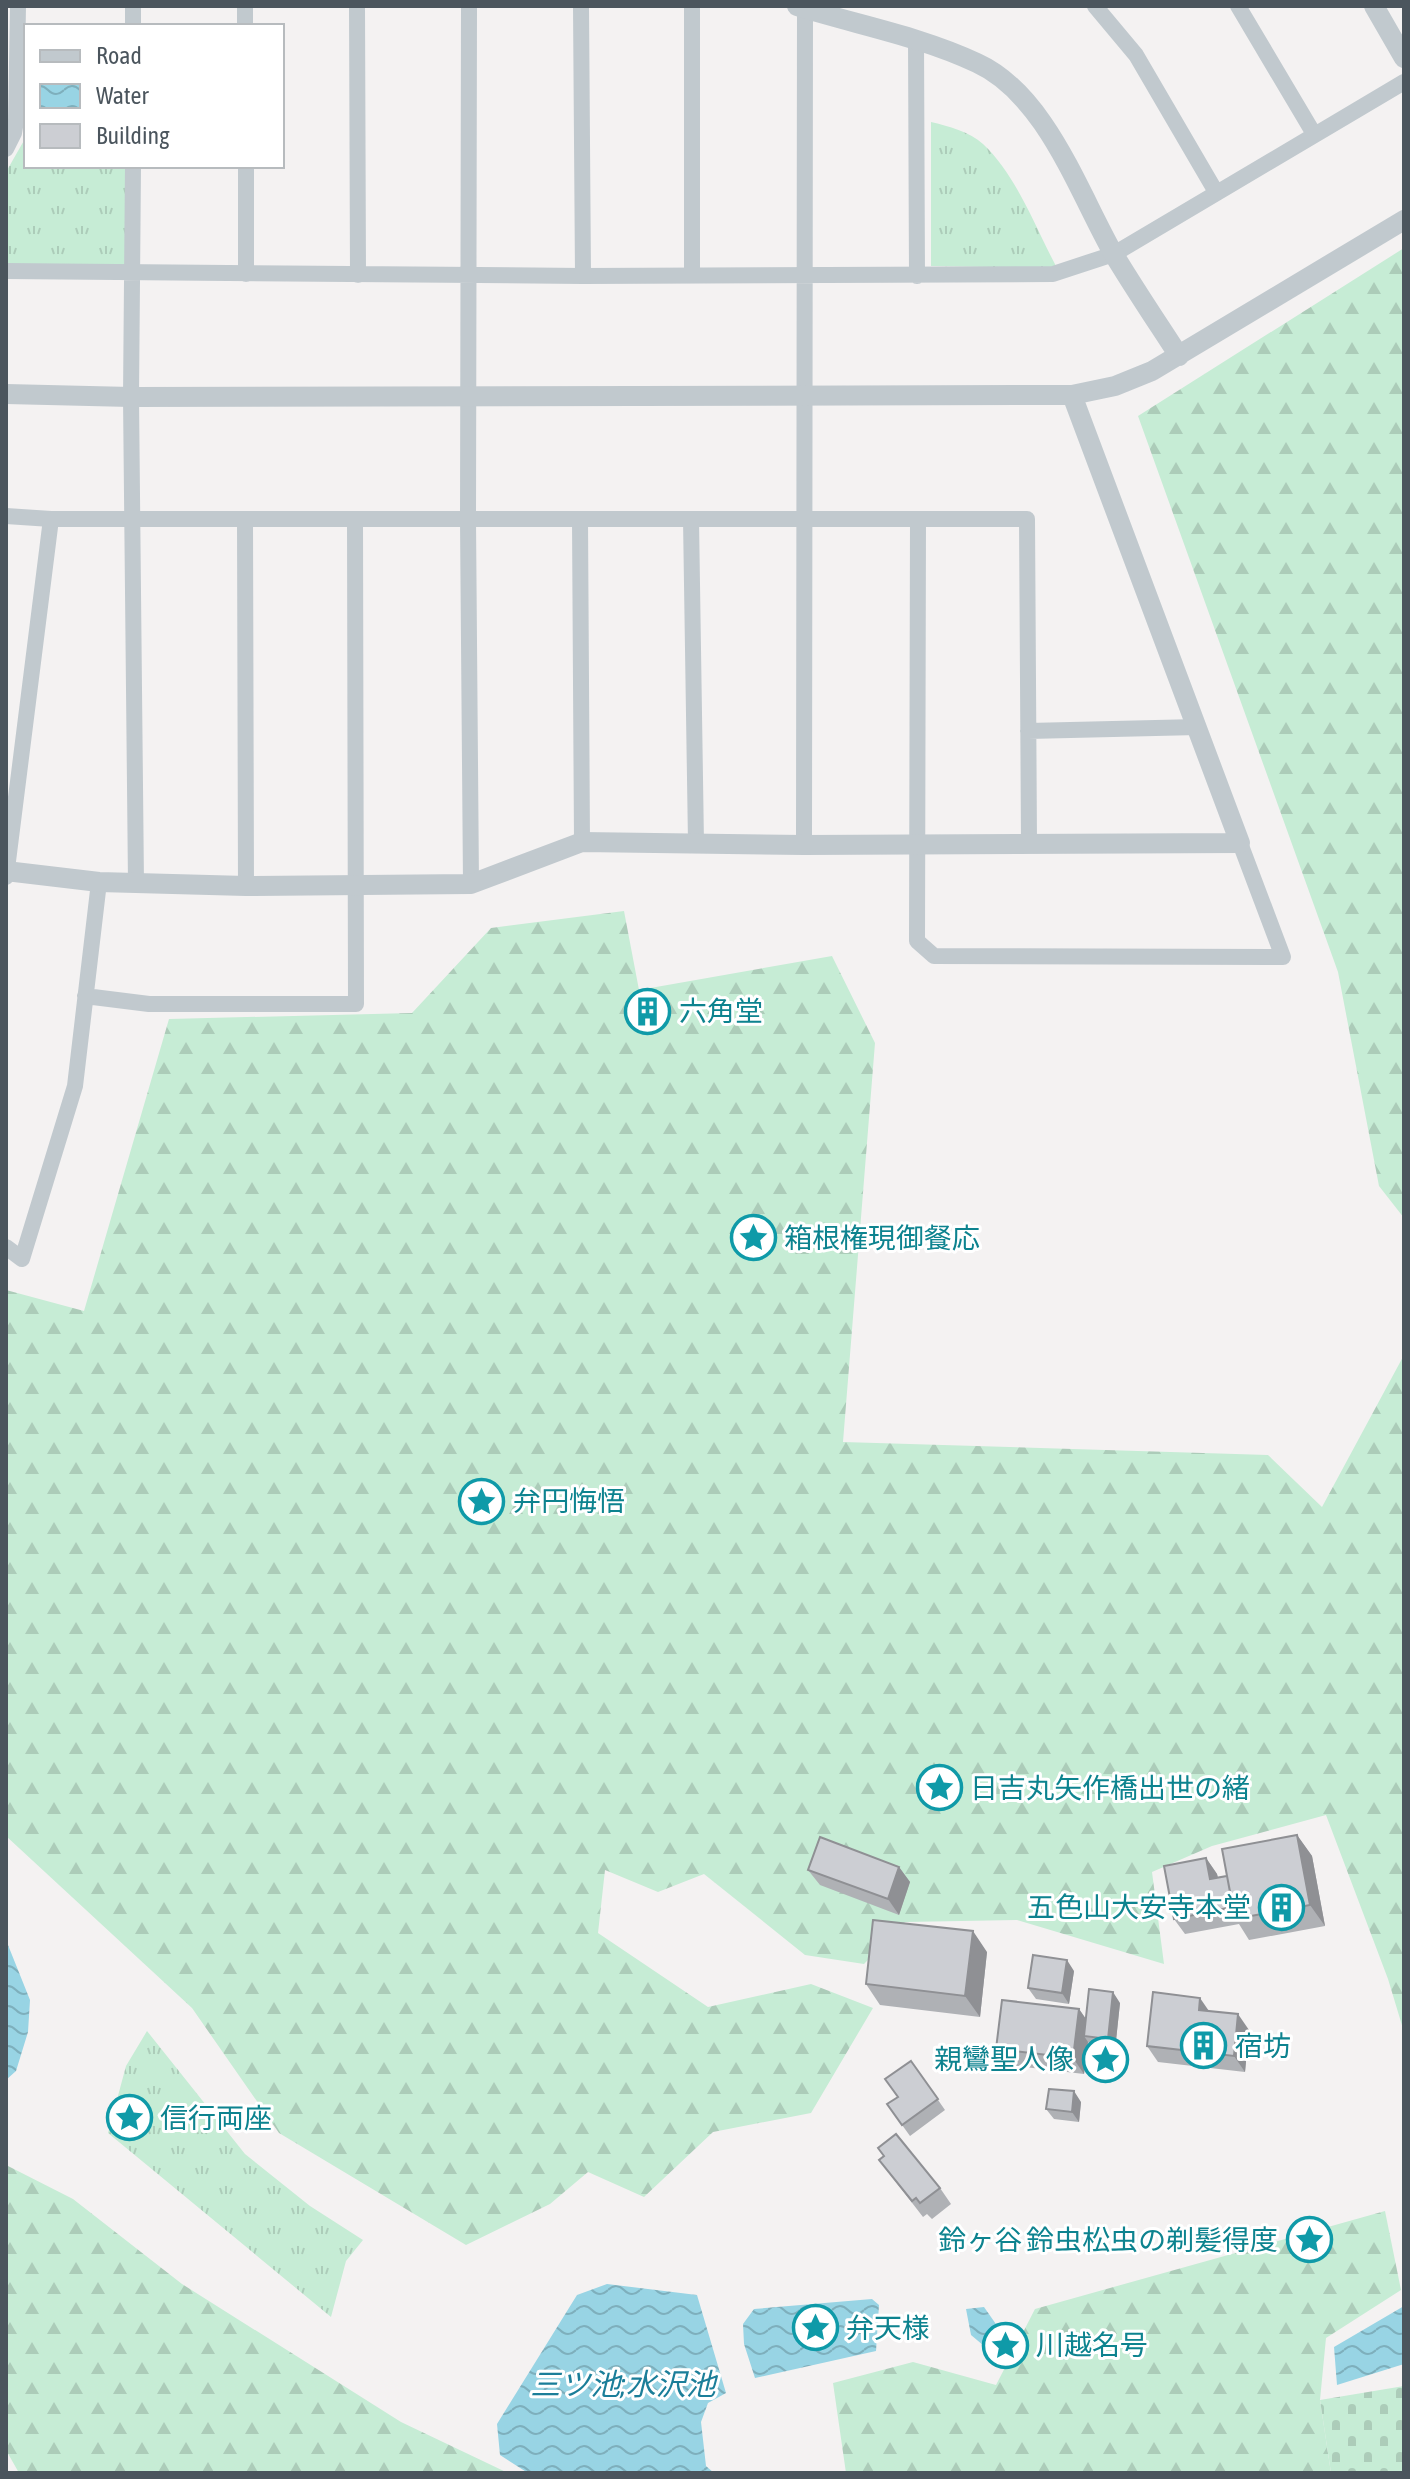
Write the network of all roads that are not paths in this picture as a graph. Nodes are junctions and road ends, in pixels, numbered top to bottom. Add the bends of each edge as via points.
1 (18, 6) edge
2 (357, 6) edge
3 (469, 6) edge
4 (581, 6) edge
5 (692, 6) edge
6 (1095, 6) edge
7 (1238, 6) edge
8 (1374, 6) edge
9 (802, 7) edge
10 (916, 40) junction
11 (1404, 58) edge
12 (1404, 82) edge
13 (16, 117) edge
14 (1314, 134) junction
15 (6, 149) edge
16 (133, 168) edge
17 (246, 168) edge
18 (1216, 192) junction
19 (1404, 220) edge
20 (1114, 254) junction
21 (6, 271) edge
22 (132, 272) junction
23 (246, 274) junction
24 (358, 275) junction
25 (692, 275) junction
26 (805, 275) junction
27 (468, 276) junction
28 (583, 276) junction
29 (917, 276) junction
30 (1179, 356) junction
31 (6, 394) edge
32 (468, 395) junction
33 (1072, 395) junction
34 (804, 396) junction
35 (131, 397) junction
36 (6, 516) edge
37 (132, 518) junction
38 (51, 519) junction
39 (355, 519) junction
40 (691, 519) junction
41 (804, 519) junction
42 (918, 519) junction
43 (245, 520) junction
44 (468, 520) junction
45 (580, 520) junction
46 (1198, 727) junction
47 (1028, 731) junction
48 (582, 842) junction
49 (1029, 842) junction
50 (696, 843) junction
51 (1240, 843) junction
52 (919, 844) junction
53 (804, 845) junction
54 (6, 871) edge
55 (6, 877) edge
56 (99, 882) junction
57 (136, 883) junction
58 (471, 884) junction
59 (357, 885) junction
60 (246, 886) junction
61 (85, 996) junction
62 (6, 1247) edge

1 - 13 street
2 - 24 street
3 - 27 street
4 - 28 street
5 - 25 street
6 - 18 street via 1136,55
7 - 14 street
8 - 11 street
9 - 10 street
9 - 26 street
10 - 20 street via 978,63 1019,95 1052,137
10 - 29 street
12 - 14 street
13 - 15 street
14 - 18 street
16 - 22 street
17 - 23 street
18 - 20 street
19 - 30 street
20 - 29 street via 1053,274
20 - 30 street
21 - 22 street
22 - 23 street
22 - 35 street
23 - 24 street
24 - 27 street
25 - 26 street
25 - 28 street
26 - 29 street
26 - 34 street
27 - 28 street
27 - 32 street
30 - 33 street via 1115,386
31 - 35 street
32 - 34 street
32 - 35 street
32 - 44 street
33 - 34 street
33 - 46 street
34 - 41 street
35 - 37 street
36 - 38 street
37 - 38 street
37 - 43 street
37 - 57 street
38 - 54 street
39 - 43 street
39 - 44 street
39 - 59 street
40 - 41 street
40 - 45 street
40 - 50 street
41 - 42 street
41 - 53 street
42 - 47 street via 1027,519
42 - 52 street
43 - 60 street
44 - 45 street
44 - 58 street
45 - 48 street
46 - 47 street
46 - 51 street
47 - 49 street
48 - 50 street
48 - 58 street
49 - 51 street
49 - 52 street
50 - 53 street
51 - 52 street via 1283,957 934,956 917,941
52 - 53 street
54 - 55 street
54 - 56 street
56 - 57 street
56 - 61 street
57 - 60 street
58 - 59 street
59 - 60 street
59 - 61 street via 356,1004 149,1004
61 - 62 street via 75,1086 22,1259

